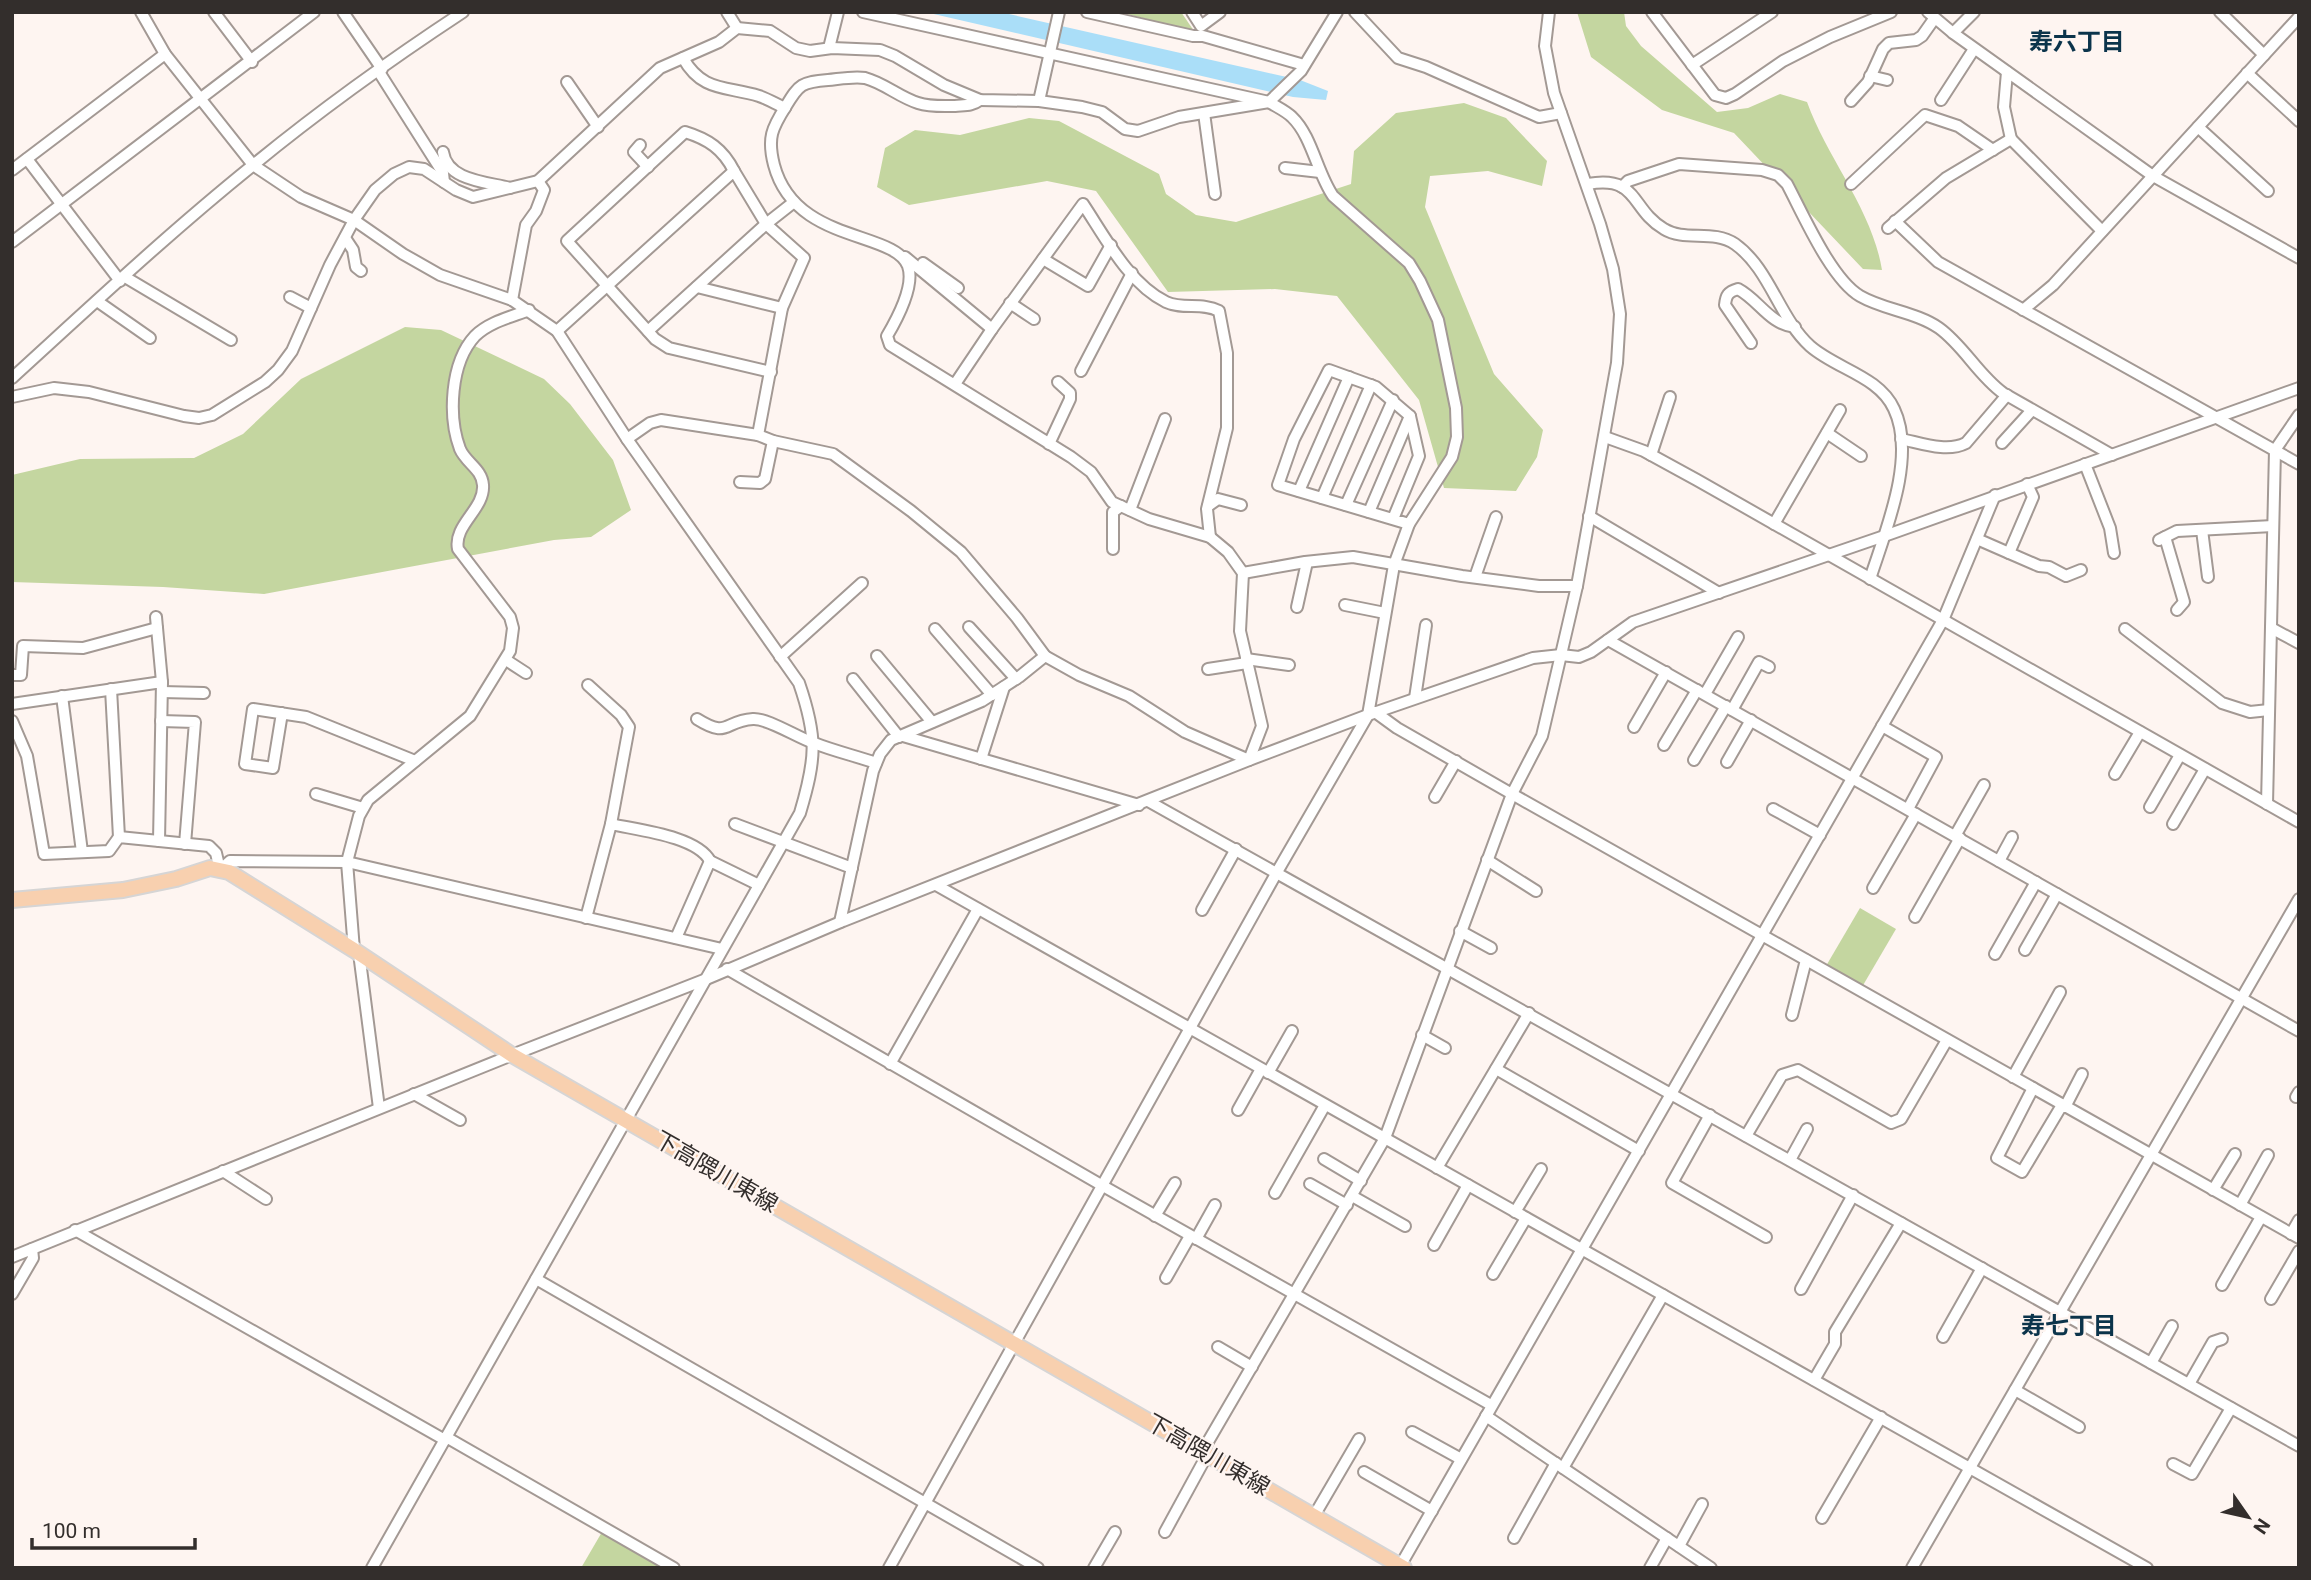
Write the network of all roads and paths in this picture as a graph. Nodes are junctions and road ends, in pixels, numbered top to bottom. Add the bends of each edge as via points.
1 (141, 12) edge
2 (214, 12) edge
3 (343, 12) edge
4 (463, 12) edge
5 (727, 12) edge
6 (838, 12) edge
7 (863, 12) edge
8 (1087, 12) edge
9 (1192, 12) edge
10 (1220, 12) edge
11 (1337, 12) edge
12 (1355, 12) edge
13 (1549, 12) edge
14 (1652, 12) edge
15 (1772, 12) edge
16 (1891, 12) edge
17 (1975, 12) edge
18 (2220, 12) edge
19 (310, 13) edge
20 (1058, 15) edge
21 (1931, 16) edge
22 (2299, 17) edge
23 (737, 28) junction
24 (1202, 31) junction
25 (1952, 33) junction
26 (830, 48) junction
27 (1974, 48) junction
28 (1049, 52) junction
29 (165, 54) junction
30 (2264, 55) junction
31 (683, 58) junction
32 (252, 62) junction
33 (1692, 65) junction
34 (1303, 68) junction
35 (380, 70) junction
36 (2007, 72) junction
37 (2247, 74) junction
38 (1870, 76) junction
39 (1887, 80) dead end
40 (567, 82) dead end
41 (200, 99) junction
42 (980, 100) junction
43 (1272, 100) junction
44 (1941, 100) dead end
45 (1039, 101) junction
46 (1851, 101) dead end
47 (785, 108) junction
48 (1204, 113) junction
49 (1561, 113) junction
50 (2299, 121) edge
51 (598, 127) junction
52 (2198, 127) junction
53 (2011, 139) junction
54 (640, 145) dead end
55 (1993, 150) junction
56 (443, 152) dead end
57 (27, 159) junction
58 (253, 164) junction
59 (648, 167) junction
60 (1285, 167) dead end
61 (12, 170) edge
62 (734, 171) junction
63 (1320, 173) junction
64 (2152, 176) junction
65 (538, 181) junction
66 (444, 182) junction
67 (1588, 184) junction
68 (1851, 184) dead end
69 (1622, 187) junction
70 (513, 188) junction
71 (2268, 191) dead end
72 (1215, 194) dead end
73 (794, 202) junction
74 (61, 205) junction
75 (354, 220) junction
76 (766, 223) junction
77 (2102, 231) junction
78 (345, 238) junction
79 (12, 242) edge
80 (1111, 246) junction
81 (896, 252) junction
82 (1043, 258) junction
83 (2299, 258) edge
84 (910, 259) junction
85 (361, 271) dead end
86 (1132, 273) junction
87 (122, 279) junction
88 (607, 285) junction
89 (697, 287) junction
90 (958, 288) dead end
91 (290, 297) dead end
92 (512, 300) junction
93 (97, 301) junction
94 (1010, 303) junction
95 (311, 308) junction
96 (782, 309) junction
97 (529, 310) junction
98 (2023, 310) junction
99 (1034, 320) dead end
100 (1795, 327) junction
101 (992, 328) junction
102 (557, 331) junction
103 (648, 331) junction
104 (150, 338) dead end
105 (231, 340) dead end
106 (1751, 343) dead end
107 (1081, 371) dead end
108 (771, 372) junction
109 (12, 377) edge
110 (1349, 377) junction
111 (1058, 382) dead end
112 (955, 384) junction
113 (1371, 385) junction
114 (2299, 388) edge
115 (2007, 395) junction
116 (12, 397) edge
117 (1670, 397) dead end
118 (1393, 400) junction
119 (1840, 410) dead end
120 (2032, 410) junction
121 (2299, 415) edge
122 (1410, 416) junction
123 (2214, 418) junction
124 (1164, 419) dead end
125 (1826, 433) junction
126 (758, 435) junction
127 (1605, 437) junction
128 (627, 439) junction
129 (1901, 439) junction
130 (773, 441) junction
131 (2002, 443) dead end
132 (1049, 444) junction
133 (2275, 450) junction
134 (1651, 455) junction
135 (2112, 455) junction
136 (1861, 456) dead end
137 (2085, 464) junction
138 (2299, 464) edge
139 (740, 482) dead end
140 (2027, 484) junction
141 (1299, 491) junction
142 (1995, 495) junction
143 (1322, 498) junction
144 (1241, 505) dead end
145 (1346, 505) junction
146 (1208, 506) junction
147 (1126, 508) junction
148 (1368, 512) junction
149 (1589, 516) junction
150 (1496, 517) dead end
151 (1393, 519) junction
152 (1409, 524) junction
153 (1774, 524) junction
154 (2273, 526) junction
155 (2202, 530) junction
156 (1884, 536) junction
157 (1210, 537) junction
158 (1977, 539) junction
159 (1113, 549) dead end
160 (2009, 553) junction
161 (2114, 553) dead end
162 (1828, 555) junction
163 (1307, 562) junction
164 (1394, 565) junction
165 (2081, 570) dead end
166 (1243, 573) junction
167 (2208, 577) dead end
168 (1475, 578) junction
169 (1870, 579) junction
170 (862, 583) dead end
171 (1577, 586) junction
172 (1719, 593) junction
173 (1345, 605) dead end
174 (1297, 607) dead end
175 (2177, 610) dead end
176 (1385, 613) junction
177 (1943, 620) junction
178 (1426, 625) dead end
179 (970, 627) dead end
180 (2271, 628) junction
181 (935, 629) dead end
182 (2125, 629) dead end
183 (1738, 637) dead end
184 (1608, 640) junction
185 (2299, 643) edge
186 (780, 656) junction
187 (877, 656) dead end
188 (1045, 656) junction
189 (1561, 656) junction
190 (506, 660) junction
191 (1246, 661) junction
192 (1289, 665) dead end
193 (1769, 667) dead end
194 (1208, 669) dead end
195 (1666, 672) junction
196 (526, 673) dead end
197 (12, 675) edge
198 (853, 679) dead end
199 (1016, 679) junction
200 (12, 683) edge
201 (588, 685) dead end
202 (162, 687) junction
203 (1004, 687) junction
204 (111, 689) junction
205 (1701, 692) junction
206 (204, 693) dead end
207 (992, 695) junction
208 (62, 696) junction
209 (1415, 698) junction
210 (12, 704) edge
211 (1729, 708) junction
212 (2269, 710) junction
213 (282, 713) junction
214 (1371, 714) junction
215 (697, 719) dead end
216 (1751, 720) junction
217 (12, 721) edge
218 (161, 721) junction
219 (932, 722) junction
220 (1882, 726) junction
221 (1634, 727) dead end
222 (2140, 732) junction
223 (901, 737) junction
224 (814, 743) junction
225 (1664, 744) dead end
226 (2180, 755) junction
227 (981, 759) junction
228 (1249, 760) junction
229 (1694, 760) dead end
230 (415, 761) junction
231 (1456, 761) junction
232 (1727, 762) dead end
233 (876, 763) junction
234 (2205, 769) junction
235 (2115, 775) dead end
236 (1852, 777) junction
237 (1984, 785) dead end
238 (316, 794) dead end
239 (1513, 794) junction
240 (1435, 797) dead end
241 (1143, 803) junction
242 (2267, 804) junction
243 (2150, 807) dead end
244 (363, 808) junction
245 (1773, 809) dead end
246 (1912, 811) junction
247 (2299, 822) edge
248 (611, 824) junction
249 (735, 824) dead end
250 (2173, 824) dead end
251 (1820, 835) junction
252 (119, 837) junction
253 (1957, 837) junction
254 (2012, 837) dead end
255 (159, 841) junction
256 (784, 842) junction
257 (185, 844) junction
258 (1236, 849) junction
259 (82, 852) junction
260 (1487, 860) junction
261 (710, 861) junction
262 (1999, 861) junction
263 (347, 862) junction
264 (852, 868) junction
265 (220, 870) junction
266 (1277, 872) junction
267 (2036, 882) junction
268 (759, 884) junction
269 (936, 885) junction
270 (1873, 888) dead end
271 (1536, 891) dead end
272 (2057, 894) junction
273 (2299, 899) edge
274 (12, 900) edge
275 (978, 909) junction
276 (1202, 909) dead end
277 (1914, 917) dead end
278 (586, 918) junction
279 (840, 922) junction
280 (1461, 931) junction
281 (1762, 936) junction
282 (676, 939) junction
283 (1491, 948) dead end
284 (722, 949) junction
285 (2025, 950) dead end
286 (357, 952) junction
287 (1995, 954) dead end
288 (1806, 960) junction
289 (1447, 967) junction
290 (727, 969) junction
291 (704, 980) junction
292 (2060, 992) dead end
293 (2241, 998) junction
294 (1529, 1013) junction
295 (1792, 1015) dead end
296 (1191, 1030) junction
297 (1293, 1031) dead end
298 (2299, 1031) edge
299 (1422, 1035) junction
300 (1947, 1040) junction
301 (1445, 1048) dead end
302 (512, 1055) junction
303 (890, 1063) junction
304 (1496, 1069) junction
305 (1265, 1071) junction
306 (2082, 1074) dead end
307 (2013, 1077) junction
308 (2033, 1088) junction
309 (414, 1094) junction
310 (1672, 1094) junction
311 (1325, 1105) junction
312 (2064, 1106) junction
313 (379, 1108) junction
314 (1238, 1110) dead end
315 (1710, 1115) junction
316 (460, 1120) dead end
317 (626, 1120) junction
318 (1807, 1129) dead end
319 (1746, 1136) junction
320 (1385, 1138) junction
321 (1639, 1151) junction
322 (2235, 1154) dead end
323 (2151, 1155) junction
324 (2268, 1155) dead end
325 (1324, 1159) dead end
326 (1790, 1160) junction
327 (1437, 1168) junction
328 (1541, 1169) dead end
329 (223, 1171) junction
330 (1361, 1181) junction
331 (1175, 1183) dead end
332 (1310, 1184) dead end
333 (1468, 1185) junction
334 (1103, 1186) junction
335 (2213, 1190) junction
336 (1275, 1193) dead end
337 (1853, 1195) junction
338 (266, 1199) dead end
339 (1349, 1200) junction
340 (1215, 1205) dead end
341 (2240, 1205) junction
342 (1515, 1212) junction
343 (1155, 1216) junction
344 (2261, 1217) junction
345 (1526, 1218) junction
346 (2299, 1220) edge
347 (1901, 1223) junction
348 (1405, 1226) dead end
349 (75, 1230) junction
350 (2295, 1236) edge
351 (1193, 1237) junction
352 (1766, 1237) dead end
353 (1434, 1245) dead end
354 (32, 1249) junction
355 (1580, 1249) junction
356 (2299, 1251) edge
357 (12, 1257) edge
358 (1982, 1268) junction
359 (1493, 1274) dead end
360 (1166, 1278) dead end
361 (536, 1279) junction
362 (2222, 1284) dead end
363 (1801, 1289) dead end
364 (12, 1294) edge
365 (1295, 1294) junction
366 (1663, 1295) junction
367 (2271, 1299) dead end
368 (2060, 1312) junction
369 (2172, 1326) dead end
370 (1943, 1337) dead end
371 (2222, 1339) dead end
372 (1013, 1343) junction
373 (1217, 1347) dead end
374 (2151, 1363) junction
375 (1252, 1367) junction
376 (1814, 1380) junction
377 (2189, 1384) junction
378 (2015, 1390) junction
379 (2231, 1408) junction
380 (1489, 1411) junction
381 (1881, 1417) junction
382 (2079, 1427) dead end
383 (1412, 1432) dead end
384 (445, 1438) junction
385 (1359, 1439) dead end
386 (2299, 1446) edge
387 (1205, 1453) junction
388 (1461, 1459) junction
389 (2173, 1464) dead end
390 (1559, 1465) junction
391 (1970, 1467) junction
392 (1364, 1472) dead end
393 (925, 1503) junction
394 (1702, 1504) dead end
395 (1432, 1511) junction
396 (1314, 1516) junction
397 (1822, 1518) dead end
398 (1115, 1532) dead end
399 (1165, 1532) dead end
400 (1514, 1538) dead end
401 (1667, 1538) junction
402 (1679, 1546) junction
403 (1401, 1567) edge
404 (372, 1568) edge
405 (674, 1568) edge
406 (889, 1568) edge
407 (1038, 1568) edge
408 (1094, 1568) edge
409 (1650, 1568) edge
410 (1710, 1568) edge
411 (1912, 1568) edge
412 (2147, 1568) edge

1 - 29 street
2 - 32 street
3 - 35 street
4 - 35 street
5 - 23 street
6 - 26 street
7 - 28 street
8 - 24 street via 1193,36
9 - 24 street
10 - 24 street
11 - 34 street
12 - 49 street via 1398,58 1539,117
13 - 49 street via 1545,46
14 - 33 street
15 - 33 street
16 - 33 street via 1783,61 1726,98 1715,95
17 - 25 street
18 - 30 street
19 - 32 street
20 - 28 street
21 - 25 street
21 - 38 street via 1916,40 1889,43
22 - 30 street
23 - 26 street via 770,31 810,51
23 - 31 street
24 - 34 street
25 - 27 street
26 - 42 street via 880,50
27 - 36 street
27 - 44 street
28 - 43 street
28 - 45 street
29 - 41 street
29 - 57 street
30 - 37 street
31 - 47 street via 709,85 760,96
31 - 51 street via 660,68
32 - 41 street
34 - 43 street
35 - 58 street
35 - 66 street via 443,173
36 - 53 street via 2004,107
36 - 64 street
37 - 50 street
37 - 52 street
38 - 39 street
38 - 46 street
40 - 51 street
41 - 58 street
41 - 74 street
42 - 45 street
42 - 47 street via 973,105 930,106 862,78 808,82 798,87
43 - 48 street
43 - 63 street via 1302,129
45 - 48 street via 1102,112 1125,129 1138,131
47 - 73 street via 769,140 774,167
48 - 72 street
49 - 67 street
51 - 65 street
52 - 64 street
52 - 71 street
53 - 55 street
53 - 77 street
54 - 59 street via 634,152
55 - 68 street via 1958,125 1925,115
55 - 98 street via 1946,178 1891,225 1938,262
56 - 70 street via 456,173
57 - 61 street
57 - 74 street
58 - 75 street via 301,197
58 - 87 street
59 - 62 street via 685,132 717,147
59 - 88 street via 567,241
60 - 63 street
62 - 76 street
62 - 88 street
63 - 152 street via 1332,196 1409,263 1438,320 1457,408 1457,437 1452,457
64 - 77 street
64 - 83 street
65 - 70 street
65 - 92 street via 544,190 526,225
66 - 70 street via 473,197
66 - 75 street via 424,169 409,167 375,190
67 - 69 street via 1605,181
67 - 127 street via 1614,269 1620,314
69 - 100 street via 1652,220 1672,233 1716,235 1733,242 1749,255
69 - 115 street via 1679,164 1777,175 1787,184 1849,288 1936,326
73 - 76 street
73 - 81 street via 824,225
74 - 79 street
74 - 87 street
75 - 78 street
75 - 92 street via 440,275
76 - 89 street
76 - 96 street via 804,258
77 - 98 street via 2053,285
78 - 85 street
78 - 95 street
80 - 82 street via 1088,286
80 - 82 street via 1083,204
80 - 86 street
81 - 84 street
81 - 112 street via 908,265 909,279 900,315 887,336 890,345
82 - 94 street
84 - 90 street via 931,267
84 - 101 street
86 - 107 street
86 - 146 street via 1166,302 1219,311 1227,354 1227,428
87 - 93 street
87 - 105 street
88 - 102 street
88 - 103 street
89 - 96 street
89 - 103 street
91 - 95 street
92 - 97 street
93 - 104 street
93 - 109 street
94 - 99 street
94 - 101 street
95 - 116 street via 278,370 212,415 184,416 54,388
96 - 108 street
97 - 102 street
97 - 190 street via 474,337 459,363 453,401 454,433 462,454 481,475 483,487 457,542 509,617 513,628
98 - 123 street
100 - 106 street via 1781,326 1746,293 1730,291 1725,305
100 - 129 street via 1811,347 1886,395 1895,410
101 - 112 street
102 - 128 street
103 - 108 street via 669,348
108 - 126 street
110 - 113 street
110 - 141 street
110 - 141 street via 1329,370 1294,439 1278,485
111 - 132 street via 1070,393 1070,400
112 - 132 street
113 - 118 street
113 - 143 street
114 - 123 street
115 - 120 street
115 - 129 street via 1958,447
117 - 134 street
118 - 122 street
118 - 145 street
119 - 125 street
120 - 131 street
120 - 135 street
121 - 133 street
122 - 148 street
122 - 151 street via 1419,456
123 - 133 street
123 - 135 street
124 - 147 street
125 - 136 street
125 - 153 street
126 - 128 street via 661,420
126 - 130 street
127 - 134 street
127 - 149 street
128 - 186 street
129 - 156 street via 1899,480
130 - 139 street via 765,479
130 - 188 street via 833,454 911,511 961,552
132 - 147 street via 1091,472 1112,502
133 - 138 street
133 - 154 street
134 - 153 street
135 - 137 street
137 - 140 street
137 - 161 street via 2110,528
140 - 142 street
140 - 160 street via 2033,497
141 - 143 street
142 - 156 street
142 - 158 street
143 - 145 street
144 - 146 street via 1218,499
145 - 148 street
146 - 157 street
147 - 157 street
147 - 159 street via 1113,512
148 - 151 street
149 - 171 street
149 - 172 street
150 - 168 street
151 - 152 street
152 - 164 street
153 - 162 street
154 - 155 street
154 - 180 street
155 - 167 street
155 - 175 street via 2178,531 2162,538 2184,602
156 - 162 street
156 - 169 street
157 - 166 street
158 - 160 street
158 - 177 street
160 - 165 street via 2066,576
162 - 169 street
162 - 172 street
163 - 164 street via 1353,557
163 - 166 street
163 - 174 street
164 - 168 street
164 - 176 street
166 - 191 street via 1240,631
168 - 171 street
169 - 177 street
170 - 186 street
171 - 189 street
172 - 184 street via 1633,622
173 - 176 street
176 - 214 street
177 - 220 street
177 - 222 street
178 - 209 street
179 - 199 street
180 - 185 street
180 - 212 street
181 - 207 street
182 - 212 street via 2222,702 2250,712
183 - 205 street
184 - 189 street via 1579,657
184 - 195 street
186 - 224 street via 799,684
187 - 219 street
188 - 199 street
188 - 228 street via 1129,696 1185,732
189 - 209 street via 1533,658
189 - 239 street via 1542,736
190 - 196 street
190 - 230 street via 470,716
191 - 192 street
191 - 194 street
191 - 228 street via 1262,726
193 - 211 street via 1759,662
195 - 205 street
195 - 221 street
197 - 200 street
197 - 202 street via 21,675 23,646 83,648 156,622
198 - 223 street
199 - 203 street
201 - 248 street via 629,727
202 - 204 street
202 - 206 street
202 - 218 street
203 - 207 street
203 - 227 street
204 - 208 street
204 - 252 street
205 - 211 street
205 - 225 street
207 - 219 street
208 - 210 street
208 - 259 street
209 - 214 street
211 - 216 street
211 - 229 street
212 - 242 street
213 - 213 street via 253,709 245,764 273,768
213 - 230 street via 306,717
214 - 228 street
214 - 231 street
214 - 266 street
215 - 224 street via 720,730 759,720
216 - 232 street
216 - 236 street
217 - 259 street via 27,755 44,855
218 - 255 street
218 - 257 street via 195,722
219 - 223 street
220 - 236 street
220 - 246 street via 1936,757
222 - 226 street
222 - 235 street
223 - 227 street
223 - 233 street via 891,740
224 - 233 street
224 - 256 street via 812,773 800,813
226 - 234 street
226 - 243 street
227 - 241 street
228 - 241 street
230 - 244 street
231 - 239 street
231 - 240 street
233 - 264 street
234 - 242 street
234 - 250 street
236 - 246 street
236 - 251 street
237 - 253 street
238 - 244 street
239 - 260 street
239 - 281 street
241 - 258 street
241 - 269 street
242 - 247 street
244 - 263 street
245 - 251 street
246 - 253 street
246 - 270 street
248 - 261 street via 690,842
248 - 278 street
249 - 256 street
251 - 281 street
252 - 255 street
252 - 259 street via 109,851
253 - 262 street
253 - 277 street
254 - 262 street
255 - 257 street
256 - 264 street
256 - 268 street
257 - 265 street via 209,846
258 - 266 street
258 - 276 street
260 - 271 street
260 - 280 street
261 - 268 street
261 - 282 street
262 - 267 street
263 - 265 street via 230,861
263 - 278 street
263 - 286 street
264 - 279 street
265 - 274 main road via 210,868 122,890
265 - 286 main road, 下高隈川東線
266 - 289 street
266 - 296 street
267 - 272 street
267 - 287 street
268 - 284 street
269 - 275 street
269 - 279 street
272 - 285 street
272 - 293 street
273 - 293 street
275 - 296 street
275 - 303 street
278 - 282 street
279 - 290 street
280 - 283 street
280 - 289 street
281 - 288 street
281 - 310 street
282 - 284 street
284 - 291 street
286 - 302 main road, 下高隈川東線
286 - 313 street
288 - 295 street
288 - 300 street
289 - 294 street
289 - 299 street
290 - 291 street
290 - 303 street
291 - 302 street
291 - 317 street
292 - 307 street
293 - 298 street
293 - 323 street
294 - 304 street
294 - 310 street
296 - 305 street
296 - 334 street
297 - 305 street
299 - 301 street
299 - 320 street
300 - 307 street
300 - 319 street via 1901,1119 1891,1123 1798,1070 1782,1075
302 - 309 street
302 - 317 main road, 下高隈川東線
303 - 334 street
304 - 321 street
304 - 327 street
305 - 311 street
305 - 314 street
306 - 312 street
307 - 308 street
308 - 312 street
308 - 312 street via 1997,1158 2005,1163 2022,1172
309 - 313 street
309 - 316 street
310 - 315 street
310 - 321 street
311 - 320 street
311 - 336 street
312 - 323 street
313 - 329 street
315 - 319 street
315 - 352 street via 1672,1183
317 - 361 street
317 - 372 main road, 下高隈川東線
318 - 326 street
319 - 326 street
320 - 327 street
320 - 330 street
321 - 355 street
322 - 335 street
323 - 335 street
323 - 368 street
324 - 341 street
325 - 330 street
326 - 337 street
327 - 333 street
328 - 342 street
329 - 338 street
329 - 349 street
330 - 339 street
331 - 343 street
332 - 339 street
333 - 342 street
333 - 353 street
334 - 343 street
334 - 372 street
335 - 341 street
337 - 347 street
337 - 363 street
339 - 348 street
339 - 365 street
340 - 351 street
341 - 344 street
342 - 345 street
343 - 351 street
344 - 350 street
344 - 362 street
345 - 355 street
345 - 359 street
346 - 350 street
347 - 358 street
347 - 376 street via 1835,1332 1835,1344
349 - 354 street
349 - 384 street
351 - 360 street
351 - 365 street
354 - 357 street
354 - 364 street via 33,1258
355 - 366 street
355 - 380 street
356 - 367 street
358 - 368 street
358 - 370 street
361 - 384 street
361 - 393 street
365 - 375 street
365 - 380 street
366 - 376 street
366 - 390 street
368 - 374 street
368 - 378 street
369 - 374 street
371 - 377 street via 2213,1342
372 - 387 main road, 下高隈川東線
372 - 393 street
373 - 375 street
374 - 377 street
375 - 387 street
376 - 381 street
377 - 379 street
378 - 382 street
378 - 391 street
379 - 386 street
379 - 389 street via 2192,1474
380 - 388 street
380 - 390 street
381 - 391 street
381 - 397 street
383 - 388 street
384 - 404 street
384 - 405 street
385 - 396 street
387 - 396 main road, 下高隈川東線
387 - 399 street
388 - 395 street
390 - 400 street
390 - 401 street
391 - 411 street
391 - 412 street
392 - 395 street
393 - 406 street
393 - 407 street
394 - 402 street
395 - 403 street
396 - 403 main road, 下高隈川東線
398 - 408 street
401 - 402 street
401 - 409 street
402 - 410 street

